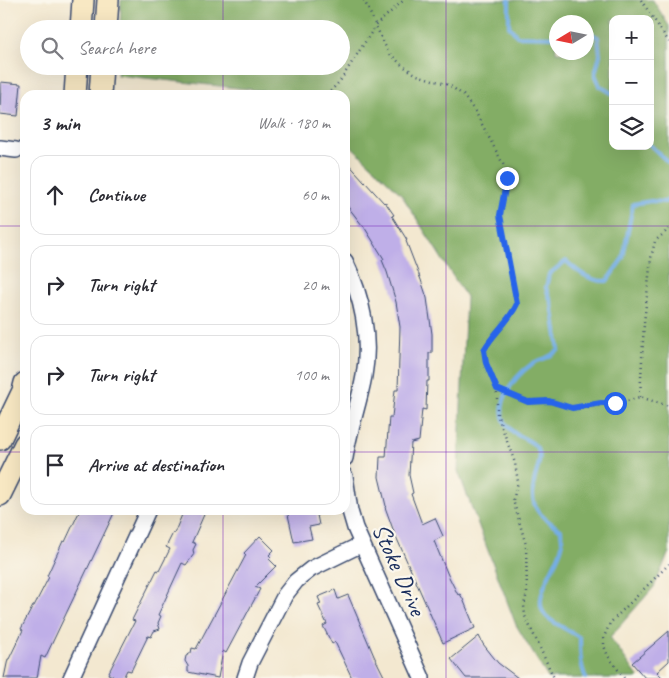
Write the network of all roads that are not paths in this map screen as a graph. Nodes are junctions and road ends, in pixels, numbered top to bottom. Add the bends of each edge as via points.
1 (83, 0) edge
2 (108, 0) edge
3 (82, 20) edge
4 (107, 20) edge
5 (76, 75) edge
6 (101, 75) edge
7 (75, 90) edge
8 (100, 90) edge
9 (0, 148) edge
10 (16, 150) dead end
11 (350, 274) edge
12 (20, 394) edge
13 (350, 428) edge
14 (0, 438) edge
15 (20, 454) edge
16 (0, 495) edge
17 (350, 511) edge
18 (146, 515) edge
19 (362, 544) junction
20 (71, 678) edge
21 (245, 678) edge
22 (422, 678) edge

1 - 3 main road
2 - 4 main road
5 - 7 main road
6 - 8 main road
9 - 10 street
11 - 13 street via 358,296 366,342 364,374
12 - 14 main road
15 - 16 main road
17 - 19 street, Stoke Drive
18 - 20 street
19 - 21 street via 311,569 296,581 285,595
19 - 22 street, Stoke Drive

